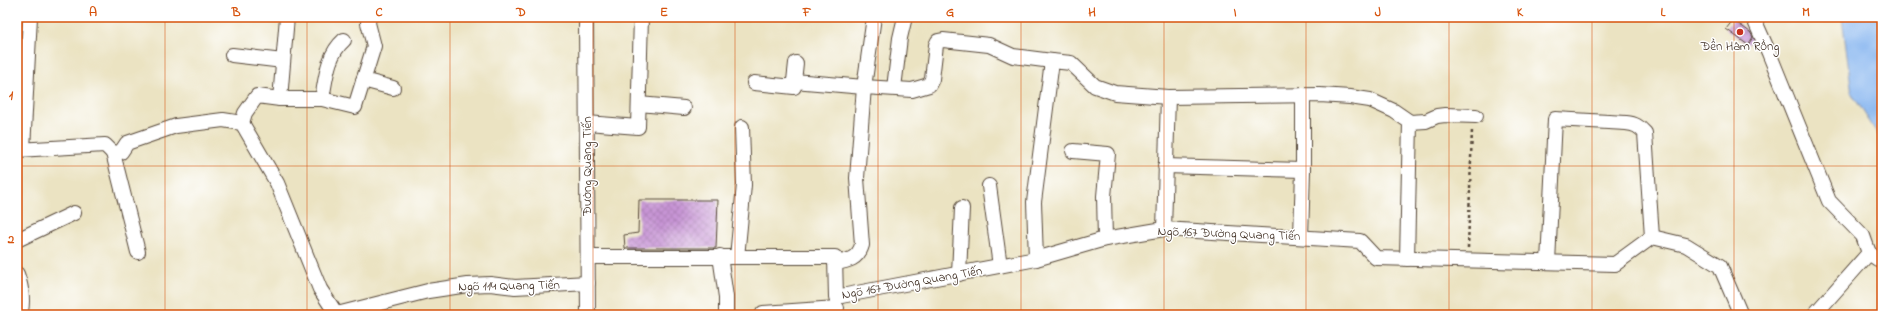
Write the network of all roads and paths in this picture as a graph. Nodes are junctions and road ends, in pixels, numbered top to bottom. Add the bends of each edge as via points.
1 (30, 17) edge
2 (287, 17) edge
3 (369, 17) edge
4 (586, 17) edge
5 (641, 17) edge
6 (874, 17) edge
7 (905, 17) edge
8 (1753, 17) edge
9 (344, 40) dead end
10 (232, 56) dead end
11 (283, 61) junction
12 (1052, 61) junction
13 (796, 63) dead end
14 (363, 80) junction
15 (794, 81) junction
16 (754, 83) dead end
17 (864, 87) junction
18 (393, 88) dead end
19 (894, 88) junction
20 (1303, 95) junction
21 (1168, 97) junction
22 (280, 99) junction
23 (322, 99) junction
24 (638, 104) junction
25 (684, 108) dead end
26 (1474, 120) joint
27 (1410, 122) junction
28 (242, 123) junction
29 (586, 124) junction
30 (742, 126) dead end
31 (20, 149) edge
32 (1073, 151) dead end
33 (113, 152) junction
34 (1165, 166) junction
35 (1303, 170) junction
36 (989, 186) dead end
37 (962, 208) dead end
38 (74, 213) dead end
39 (1164, 229) junction
40 (1300, 237) junction
41 (1652, 237) junction
42 (1105, 239) junction
43 (17, 240) edge
44 (138, 252) dead end
45 (1869, 253) junction
46 (720, 256) junction
47 (588, 257) junction
48 (737, 257) junction
49 (1036, 259) junction
50 (1407, 259) junction
51 (1468, 260) junction
52 (1548, 262) junction
53 (1882, 262) edge
54 (835, 263) junction
55 (1000, 266) junction
56 (17, 274) edge
57 (959, 274) junction
58 (588, 283) junction
59 (837, 307) edge
60 (763, 313) dead end
61 (20, 315) edge
62 (337, 315) edge
63 (588, 315) edge
64 (726, 315) edge
65 (1741, 315) edge
66 (1814, 315) edge

1 - 31 street
2 - 11 street
3 - 14 street via 368,23 374,46
4 - 29 street, Đường Quang Tiến
5 - 24 street
6 - 17 street
7 - 19 street
8 - 45 street via 1829,201 1863,236
9 - 23 street via 333,53 329,63
10 - 11 street
11 - 22 street
12 - 19 street via 1013,56 989,45 943,40 938,41 936,45 930,85 912,90
12 - 21 street via 1071,63 1096,86 1115,93
12 - 49 street via 1034,202
13 - 15 street
14 - 18 street
14 - 23 street via 355,107
15 - 16 street via 794,87
15 - 17 street
17 - 19 street
17 - 54 street via 857,178 862,245 854,258
20 - 21 street
20 - 27 street via 1370,100
20 - 35 street
21 - 34 street
22 - 23 street
22 - 28 street via 257,96
24 - 25 street
24 - 29 street via 638,127
26 - 27 street via 1445,115 1426,121
26 - 51 path
27 - 50 street
28 - 33 street via 222,120 176,126 127,143 122,152
28 - 62 street via 277,184 320,289
29 - 47 street, Đường Quang Tiến
30 - 48 street via 744,184
31 - 33 street via 105,145
32 - 42 street via 1108,154 1104,196
33 - 44 street
34 - 35 street
34 - 39 street
35 - 40 street
36 - 55 street
37 - 57 street
38 - 43 street
39 - 40 street, Ngõ 167 Đường Quang Tiến
39 - 42 street, Ngõ 167 Đường Quang Tiến
40 - 50 street, Ngõ 167 Đường Quang Tiến via 1360,241 1376,258
41 - 52 street, Ngõ 167 Đường Quang Tiến via 1615,264
41 - 52 street via 1645,133 1641,128 1630,123 1555,119
41 - 65 street via 1686,245 1720,266
42 - 49 street, Ngõ 167 Đường Quang Tiến
45 - 53 street
45 - 66 street
46 - 47 street
46 - 48 street
46 - 64 street
47 - 58 street, Đường Quang Tiến
48 - 54 street via 834,258
49 - 55 street, Ngõ 167 Đường Quang Tiến
50 - 51 street, Ngõ 167 Đường Quang Tiến
51 - 52 street, Ngõ 167 Đường Quang Tiến
54 - 59 street, Ngõ 167 Đường Quang Tiến
55 - 57 street, Ngõ 167 Đường Quang Tiến
56 - 61 street via 23,303
57 - 59 street, Ngõ 167 Đường Quang Tiến
58 - 62 street, Ngõ 114 Quang Tiến via 515,287 468,285 428,291
58 - 63 street, Đường Quang Tiến
59 - 60 street

